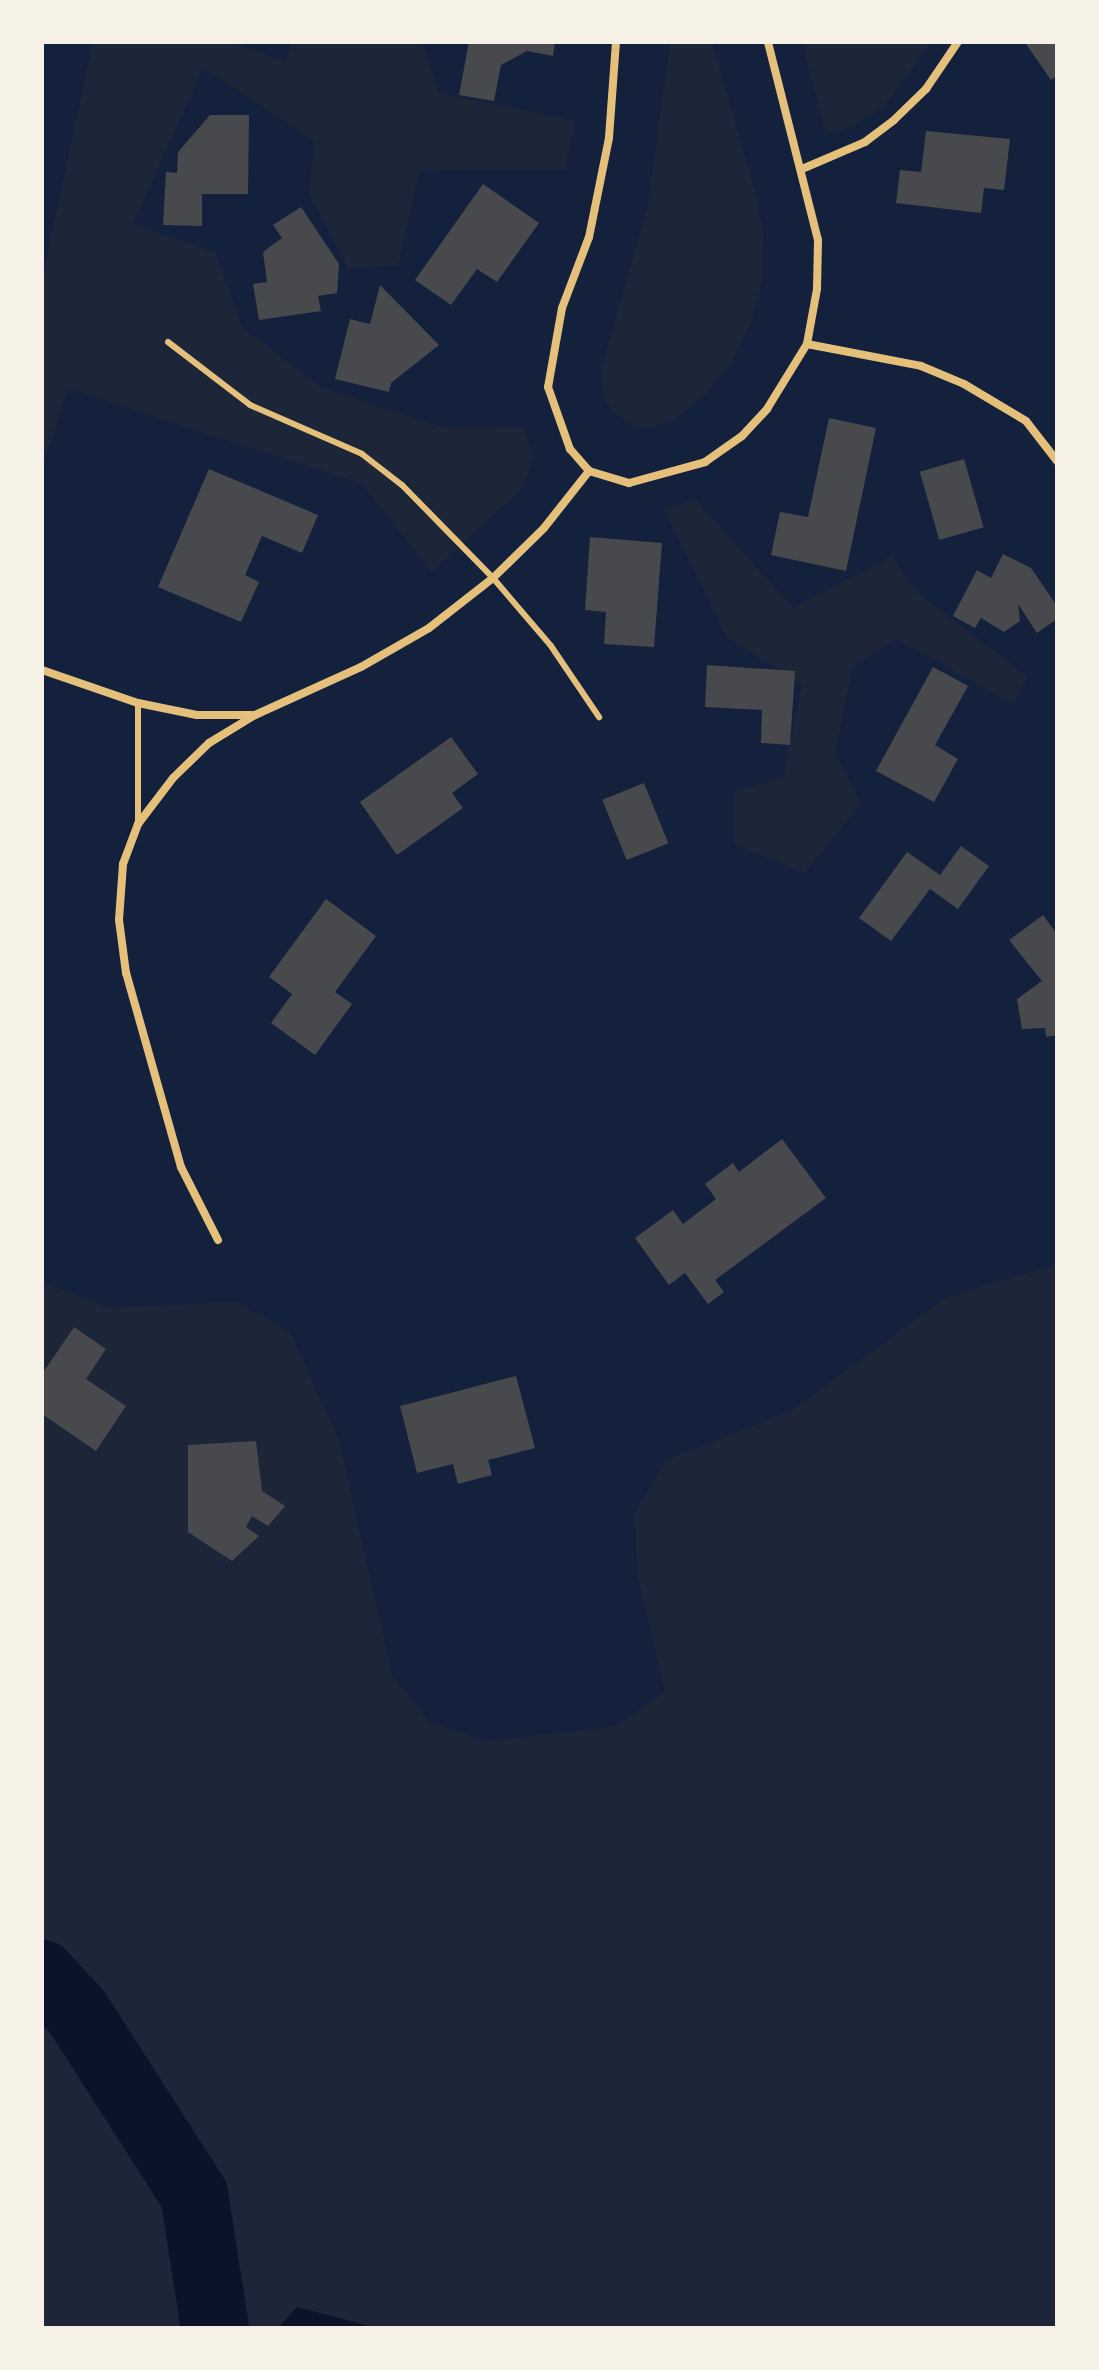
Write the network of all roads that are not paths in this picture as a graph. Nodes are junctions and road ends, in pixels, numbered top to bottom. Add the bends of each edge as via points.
1 (616, 42) edge
2 (768, 42) edge
3 (958, 42) edge
4 (802, 169) junction
5 (168, 342) dead end
6 (807, 344) junction
7 (1057, 461) edge
8 (589, 471) junction
9 (493, 578) junction
10 (42, 670) edge
11 (138, 703) junction
12 (255, 715) junction
13 (599, 717) dead end
14 (138, 824) junction
15 (218, 1240) dead end

1 - 8 street via 609,138 589,237 562,308 548,387 570,449
2 - 4 street
3 - 4 street via 926,89 894,120 865,142
4 - 6 street via 818,240 817,289
5 - 9 lane via 250,405 362,454 402,485
6 - 7 street via 921,366 964,384 1026,421
6 - 8 street via 767,409 742,436 705,462 629,483
8 - 9 street via 544,528
9 - 12 street via 429,628 361,667
9 - 13 lane via 551,646
10 - 11 street
11 - 12 street via 197,715
11 - 14 lane
12 - 14 street via 209,743
14 - 15 street via 123,864 119,920 126,973 181,1167

